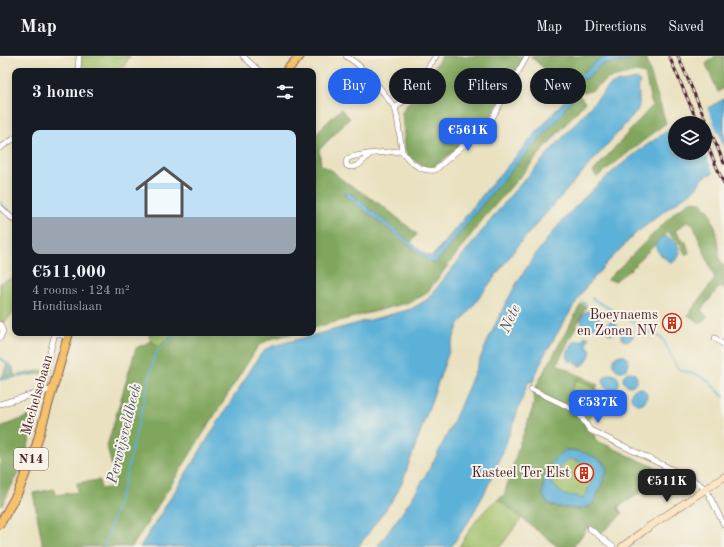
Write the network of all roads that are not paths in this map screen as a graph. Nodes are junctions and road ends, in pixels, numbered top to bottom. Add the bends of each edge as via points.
1 (79, 56) edge
2 (243, 56) edge
3 (300, 56) edge
4 (346, 56) edge
5 (436, 56) edge
6 (527, 56) edge
7 (78, 68) edge
8 (256, 68) edge
9 (289, 68) edge
10 (427, 68) edge
11 (401, 104) joint
12 (395, 108) junction
13 (398, 116) junction
14 (12, 140) edge
15 (0, 148) edge
16 (402, 151) junction
17 (370, 154) dead end
18 (0, 207) edge
19 (12, 218) edge
20 (0, 324) edge
21 (54, 336) edge
22 (68, 336) edge
23 (0, 338) edge
24 (715, 338) dead end
25 (724, 345) edge
26 (48, 388) junction
27 (531, 389) dead end
28 (0, 404) edge
29 (724, 477) edge
30 (706, 489) junction
31 (0, 524) edge
32 (724, 525) edge
33 (589, 528) dead end
34 (613, 547) edge
35 (622, 547) edge

1 - 7 street
2 - 8 street
3 - 9 main road
4 - 12 street via 373,79
5 - 10 street
6 - 16 street via 490,122 435,170 428,171 415,166
11 - 12 street
11 - 13 street
12 - 13 street
13 - 16 street
14 - 15 street
16 - 17 street
18 - 19 street
20 - 23 street via 3,331
21 - 26 street, Mechelsebaan via 48,360
22 - 26 main road, Mechelsebaan / N14
24 - 25 street
26 - 28 street
26 - 31 main road, Mechelsebaan / N14 via 39,439 25,476
27 - 30 street via 577,411 590,430 692,479
29 - 30 street
30 - 32 street
30 - 35 street
33 - 34 street

